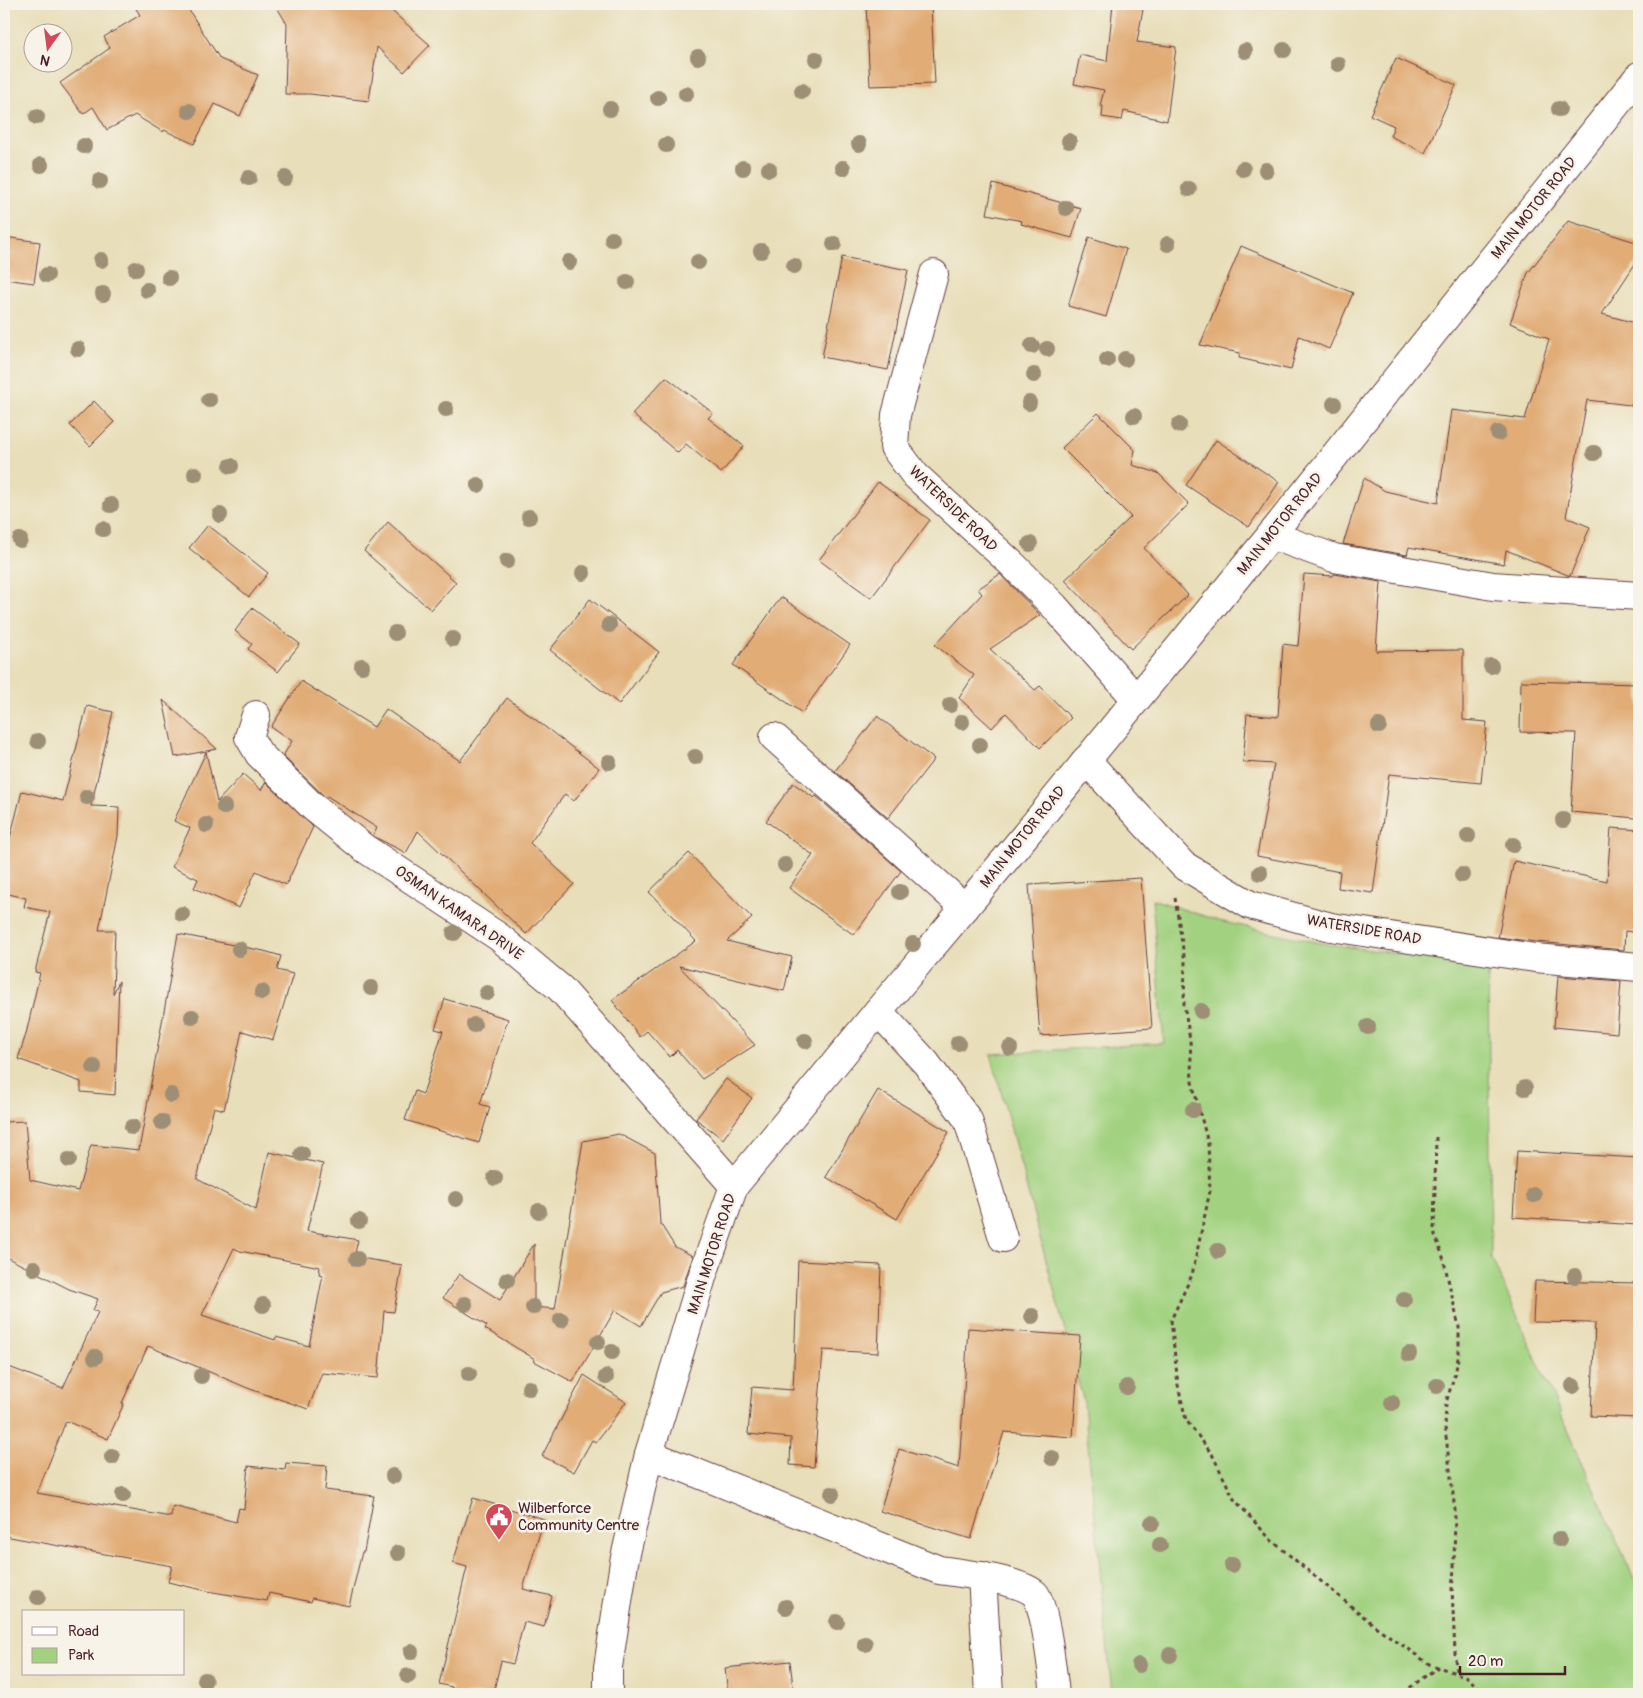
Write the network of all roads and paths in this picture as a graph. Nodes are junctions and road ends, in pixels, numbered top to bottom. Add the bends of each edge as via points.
1 (1639, 76) edge
2 (934, 274) dead end
3 (1271, 535) junction
4 (1639, 596) edge
5 (1136, 699) junction
6 (256, 715) dead end
7 (774, 737) dead end
8 (1086, 760) junction
9 (1183, 865) junction
10 (964, 908) junction
11 (1639, 967) edge
12 (878, 1011) junction
13 (1436, 1137) dead end
14 (734, 1186) junction
15 (1003, 1238) dead end
16 (649, 1454) junction
17 (982, 1576) junction
18 (1438, 1667) junction
19 (1456, 1674) junction
20 (608, 1694) edge
21 (989, 1694) edge
22 (1055, 1694) edge
23 (1405, 1694) edge
24 (1485, 1694) edge

1 - 3 street, MAIN MOTOR ROAD
2 - 5 street, WATERSIDE ROAD via 896,415 894,447 915,475 1054,606
3 - 4 street via 1334,558 1493,586
3 - 5 street, MAIN MOTOR ROAD
5 - 8 street, MAIN MOTOR ROAD
6 - 14 street, OSMAN KAMARA DRIVE via 249,737 259,754 313,807 364,848 499,937 561,989
7 - 10 street
8 - 9 street, WATERSIDE ROAD
8 - 10 street, MAIN MOTOR ROAD
9 - 11 street, WATERSIDE ROAD via 1250,905 1331,927 1535,958
9 - 18 path via 1173,883 1185,962 1184,1004 1192,1082 1208,1143 1210,1191 1192,1275 1171,1320 1178,1385 1186,1420 1212,1454 1234,1499 1272,1540 1375,1626
10 - 12 street, MAIN MOTOR ROAD
12 - 14 street, MAIN MOTOR ROAD
12 - 15 street via 926,1063 968,1120
13 - 19 path via 1434,1232 1459,1327 1459,1352 1446,1402 1445,1428 1455,1511 1452,1589
14 - 16 street, MAIN MOTOR ROAD
16 - 17 street via 939,1570
16 - 20 street, MAIN MOTOR ROAD via 624,1562 608,1667
17 - 21 street
17 - 22 street via 1024,1587 1036,1595 1043,1615
18 - 19 path
18 - 23 path
19 - 24 path via 1467,1677

